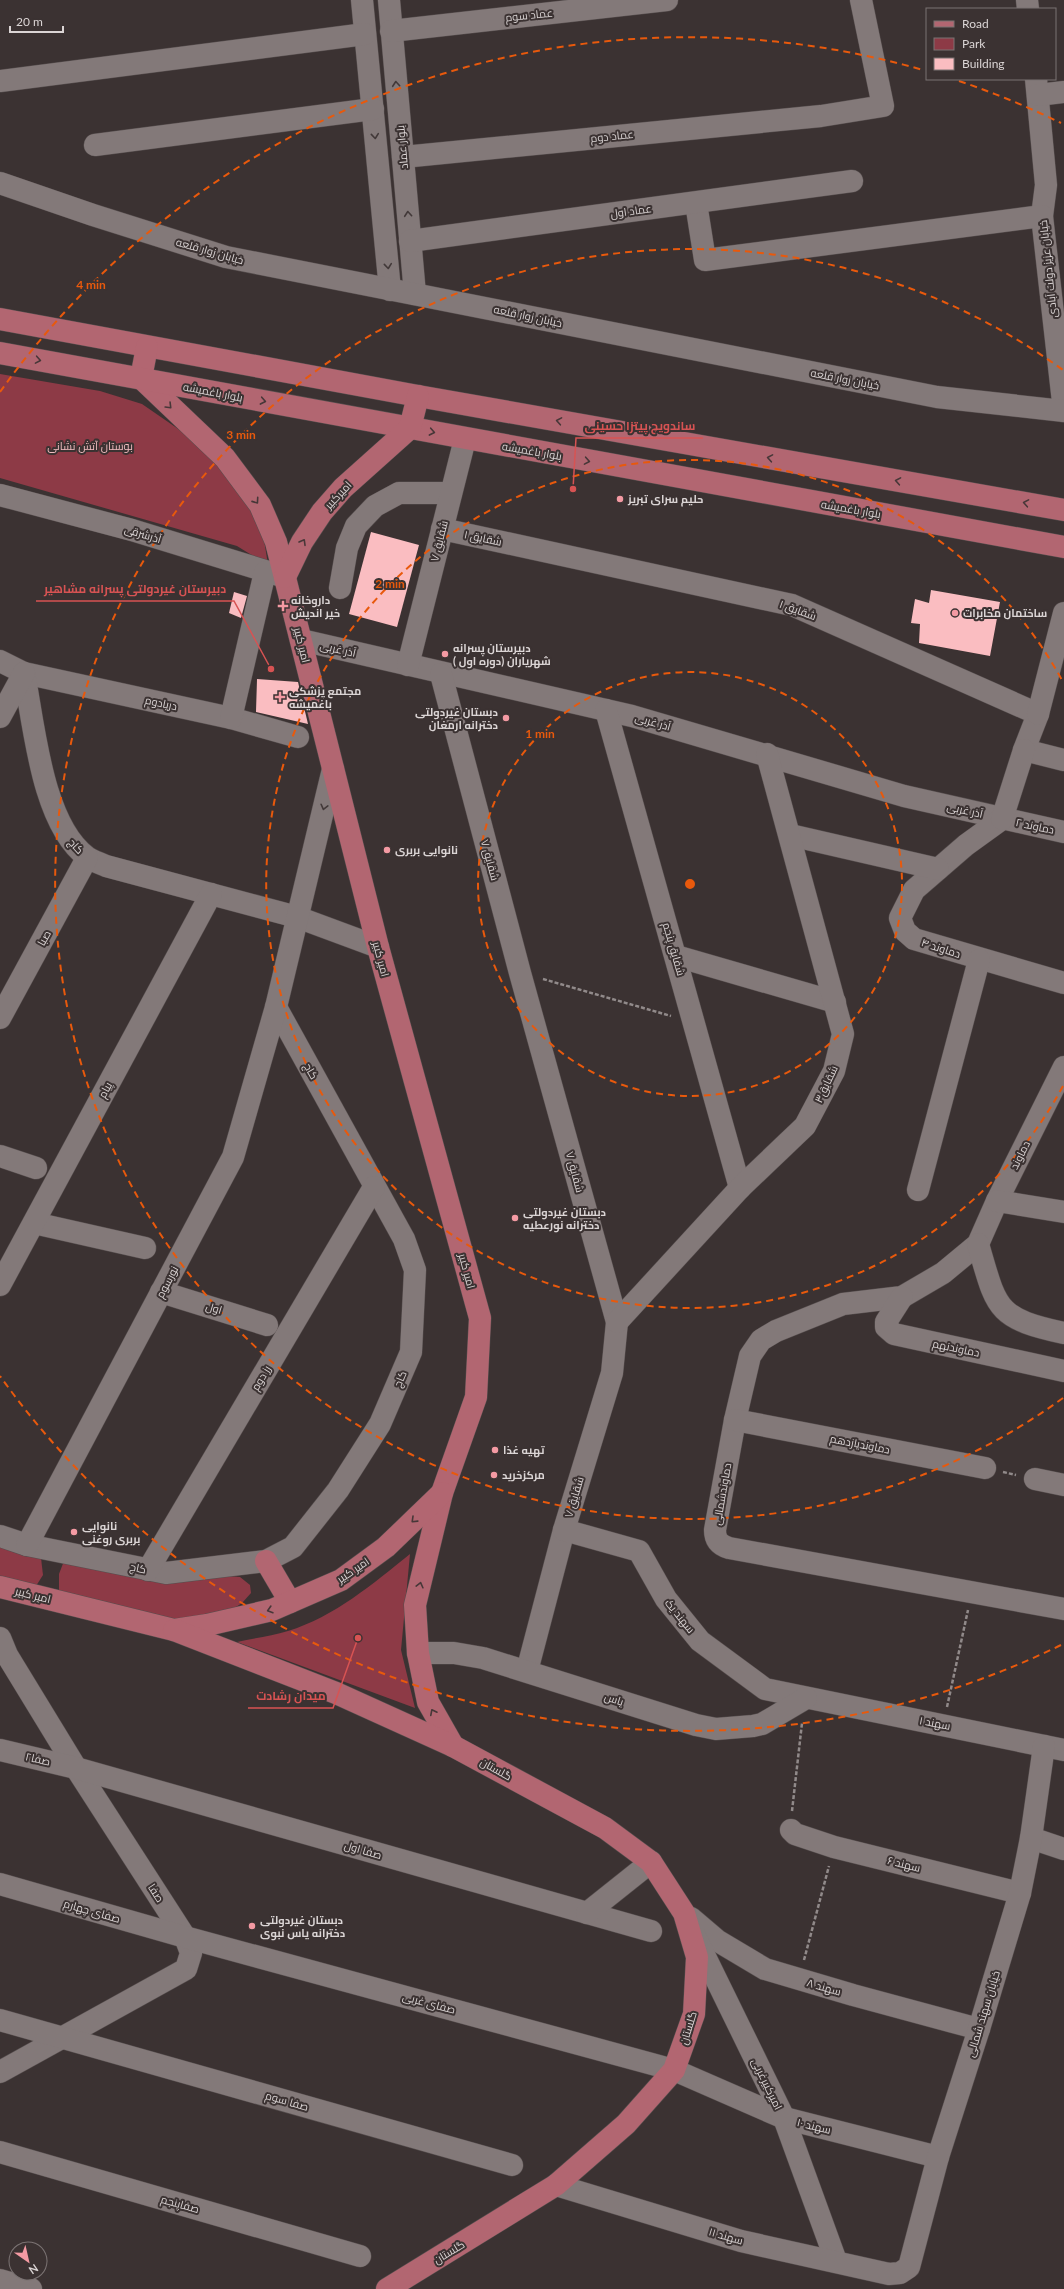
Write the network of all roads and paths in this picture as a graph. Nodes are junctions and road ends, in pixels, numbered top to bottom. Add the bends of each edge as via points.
1 (362, 0) edge
2 (389, 0) edge
3 (667, 0) edge
4 (861, 0) edge
5 (391, 31) junction
6 (365, 34) junction
7 (0, 80) edge
8 (1037, 87) edge
9 (1064, 92) edge
10 (373, 109) junction
11 (95, 145) dead end
12 (403, 156) junction
13 (852, 181) dead end
14 (0, 183) edge
15 (1055, 184) edge
16 (696, 203) junction
17 (1042, 216) junction
18 (410, 240) junction
19 (390, 290) junction
20 (415, 294) junction
21 (0, 319) edge
22 (1059, 324) edge
23 (147, 347) junction
24 (0, 353) edge
25 (141, 378) junction
26 (418, 396) junction
27 (1064, 411) edge
28 (410, 428) junction
29 (465, 439) junction
30 (451, 493) junction
31 (0, 495) edge
32 (1064, 510) edge
33 (442, 529) junction
34 (1064, 547) edge
35 (275, 574) junction
36 (340, 588) dead end
37 (1064, 613) edge
38 (301, 640) junction
39 (0, 661) edge
40 (408, 665) junction
41 (24, 673) junction
42 (441, 674) junction
43 (606, 710) junction
44 (1038, 714) junction
45 (0, 717) edge
46 (230, 718) junction
47 (298, 738) dead end
48 (1024, 750) junction
49 (767, 754) junction
50 (1064, 760) edge
51 (333, 770) junction
52 (1004, 809) junction
53 (1064, 832) edge
54 (790, 835) junction
55 (87, 858) junction
56 (938, 869) junction
57 (211, 894) junction
58 (297, 917) junction
59 (378, 947) junction
60 (676, 956) junction
61 (979, 960) junction
62 (520, 973) junction
63 (1064, 983) edge
64 (835, 1002) junction
65 (276, 1007) junction
66 (0, 1018) edge
67 (694, 1022) junction
68 (1062, 1074) edge
69 (0, 1156) edge
70 (36, 1168) dead end
71 (374, 1187) junction
72 (740, 1188) junction
73 (918, 1190) dead end
74 (997, 1201) junction
75 (1064, 1212) edge
76 (34, 1223) junction
77 (978, 1244) junction
78 (146, 1248) dead end
79 (0, 1285) edge
80 (162, 1292) junction
81 (902, 1297) junction
82 (616, 1322) junction
83 (266, 1324) dead end
84 (1064, 1333) edge
85 (1064, 1371) edge
86 (735, 1420) junction
87 (985, 1468) joint
88 (1034, 1479) joint
89 (1064, 1485) edge
90 (442, 1493) junction
91 (564, 1530) junction
92 (0, 1536) edge
93 (27, 1545) junction
94 (266, 1561) junction
95 (148, 1570) junction
96 (0, 1587) edge
97 (971, 1593) junction
98 (290, 1602) junction
99 (1064, 1609) edge
100 (174, 1630) junction
101 (0, 1638) edge
102 (418, 1653) junction
103 (527, 1671) junction
104 (806, 1698) junction
105 (944, 1725) junction
106 (453, 1746) junction
107 (1054, 1748) edge
108 (0, 1750) edge
109 (76, 1768) junction
110 (791, 1830) joint
111 (1031, 1838) junction
112 (834, 1847) junction
113 (1064, 1849) edge
114 (651, 1862) junction
115 (0, 1884) edge
116 (1020, 1892) junction
117 (587, 1913) junction
118 (684, 1913) junction
119 (651, 1931) dead end
120 (185, 1937) junction
121 (799, 1979) junction
122 (0, 2020) edge
123 (979, 2029) junction
124 (62, 2038) junction
125 (674, 2070) junction
126 (0, 2072) edge
127 (784, 2118) junction
128 (0, 2152) edge
129 (938, 2157) junction
130 (512, 2165) dead end
131 (556, 2185) junction
132 (360, 2256) dead end
133 (836, 2262) junction
134 (900, 2273) joint
135 (0, 2280) edge
136 (31, 2289) edge
137 (387, 2289) edge

1 - 6 street
2 - 5 street, بلوار عماد
3 - 5 street, عماد سوم
4 - 12 street, عماد دوم via 884,106 821,116
12 -> 5 street, بلوار عماد
6 - 7 street
6 - 10 street
8 - 9 street
8 - 15 street, خیابان عزیز دولت آبادی
10 - 11 street
10 -> 19 street
18 -> 12 street, بلوار عماد
13 - 16 street, عماد اول
14 - 19 street, خیابان زوار قلعه via 226,257
15 - 17 street, خیابان عزیز دولت آبادی
16 - 17 street via 705,260
16 - 18 street, عماد اول
17 - 22 street, خیابان عزیز دولت آبادی
18 - 20 street, بلوار عماد
19 - 20 street, خیابان زوار قلعه
20 - 27 street, خیابان زوار قلعه via 937,397
21 - 23 main road
22 - 27 street, خیابان عزیز دولت آبادی
23 - 25 main road
23 - 26 main road
24 -> 25 main road, بلوار باغمیشه
25 -> 28 main road, بلوار باغمیشه
25 -> 35 main road, امیر کبیر via 225,458 260,505 276,542
26 - 28 main road
32 -> 26 main road
28 -> 29 main road, بلوار باغمیشه
35 -> 28 main road, امیرکبیر via 343,488
29 - 30 street, شقایق ۷
29 -> 34 main road, بلوار باغمیشه
30 - 33 street, شقایق ۷
30 - 36 street via 398,493 375,506 356,526 347,548
31 - 35 street, آذرشرقی via 132,530
33 - 40 street, شقایق ۷
33 - 44 street, شقایق ۱ via 792,605
35 - 38 main road, امیر کبیر
35 - 46 street
37 - 44 street
38 - 40 street, آذر غربی
38 - 51 main road, امیر کبیر
39 - 41 street
40 - 42 street, آذر غربی
41 - 45 street
41 - 46 street, دریادوم
41 - 55 street, کاج via 47,794 67,837
42 - 43 street, آذر غربی
42 - 62 street, شقایق ۷
43 - 49 street, آذر غربی
43 - 60 street, شقایق پنجم
44 - 48 street
46 - 47 street, دریادوم
48 - 50 street
48 - 52 street
49 - 52 street, آذر غربی via 904,796
49 - 54 street, شقایق۳
51 -> 58 street
51 - 59 main road, امیر کبیر
52 - 53 street, دماوند ۲
52 - 56 street, دماوند ۴
54 - 56 street
54 - 64 street, شقایق۳
55 - 57 street, کاج via 106,866
55 - 66 street, صبا
56 - 61 street, دماوند ۴ via 914,890 906,903 900,918 905,931 914,940
57 - 58 street, کاج
57 - 76 street, پیام
58 - 59 street, کاج
58 - 65 street
59 - 90 main road, امیر کبیر via 480,1318 476,1397
60 - 64 street
60 - 67 street, شقایق پنجم
61 - 63 street, دماوند ۴
61 - 73 street
62 - 67 path
62 - 82 street, شقایق ۷
64 - 72 street, شقایق۳ via 843,1034 834,1071 805,1126
65 - 71 street, کاج
65 - 80 street, نورسوم via 233,1157
67 - 72 street, شقایق پنجم
68 - 74 street, دماوند
69 - 70 street
71 - 94 street, کاج via 404,1239 415,1270 411,1352 380,1424 338,1490 293,1547
71 - 95 street, رز دوم
72 - 82 street, شقایق۳
74 - 75 street
74 - 77 street, دماوند
76 - 78 street
76 - 79 street, پیام
77 - 81 street, دماوندشمالی via 943,1273
77 - 84 street via 992,1292 1000,1307 1021,1322
80 - 83 street, اول
80 - 93 street, نورسوم
81 - 85 street, دماوندنهم via 886,1322 889,1332
81 - 86 street, دماوندشمالی via 843,1304 776,1331 761,1340 750,1356
82 - 91 street, شقایق ۷ via 612,1372
86 - 87 street, دماوندیازدهم
86 - 97 street, دماوندشمالی via 715,1530 720,1544 729,1548
87 - 88 path
88 - 89 street
90 -> 98 main road, امیر کبیر via 386,1547 341,1580
102 -> 90 main road via 415,1605
91 - 103 street, شقایق ۷
91 - 104 street, سهند یک via 639,1551 666,1599 700,1640 765,1689
92 - 93 street, کاج
93 - 95 street, کاج
94 - 95 street, کاج via 166,1573
94 - 98 main road
96 - 100 main road, امیر کبیر
97 - 99 street, دماوندشمالی
97 - 105 path
98 -> 100 main road, امیر کبیر via 264,1612
100 - 106 main road, گلستان via 336,1693
101 - 109 street, صفا via 7,1655
102 - 103 street, یاس via 454,1653
106 -> 102 main road via 428,1702
103 - 104 street, یاس via 689,1723 716,1728 762,1724
104 - 105 street, سهند ۱
104 - 110 path
105 - 107 street, سهند ۱
106 - 114 main road, گلستان via 605,1828
107 - 111 street, خیابان سهند شمالی
108 - 109 street, صفا۲
109 - 117 street, صفا اول
109 - 120 street, صفا
110 - 112 street, سهند ۶ via 795,1834
111 - 113 street
111 - 116 street, خیابان سهند شمالی
112 - 116 street, سهند ۶
112 - 121 path
114 - 117 street
114 - 118 main road, گلستان
115 - 120 street, صفای چهارم
116 - 123 street, خیابان سهند شمالی
117 - 119 street, صفا اول
118 - 121 street, سهند ۸ via 718,1941 765,1969
118 - 125 main road, گلستان via 697,1957 694,2014
118 - 127 street, امیرکبیرغربی
120 - 124 street, صفا via 191,1953 186,1969
120 - 125 street, صفای غربی
121 - 123 street, سهند ۸
122 - 124 street, صفا سوم
123 - 129 street, خیابان سهند شمالی
124 - 126 street, صفا
124 - 130 street, صفا سوم
125 - 127 street, سهند ۱۰
125 - 131 main road, گلستان via 626,2124
127 - 129 street, سهند ۱۰
127 - 133 street, امیرکبیرغربی
128 - 132 street, صفاپنجم
129 - 134 street, خیابان سهند شمالی via 909,2267
131 - 133 street, سهند ۱۱ via 741,2241
131 - 137 main road, گلستان
133 - 134 street, سهند ۱۱ via 889,2274
135 - 136 street

